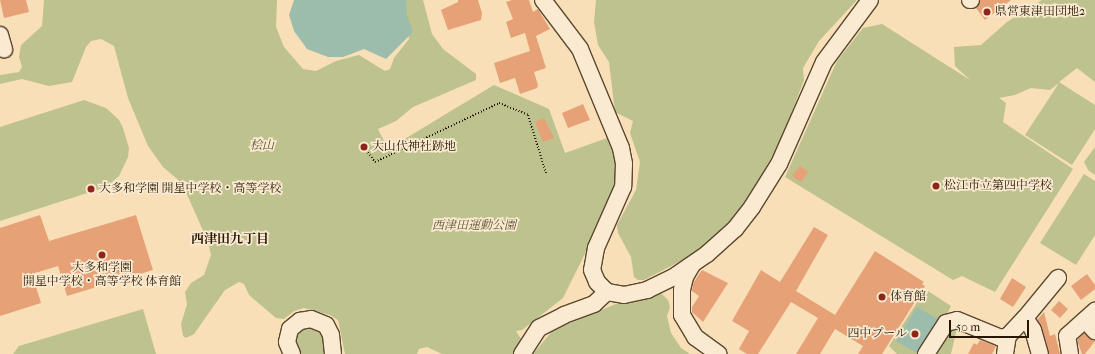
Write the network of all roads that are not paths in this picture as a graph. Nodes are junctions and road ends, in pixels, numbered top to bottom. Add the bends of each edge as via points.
1 (543, 0) edge
2 (870, 0) edge
3 (692, 264) junction
4 (1058, 278) dead end
5 (606, 292) junction
6 (1025, 318) junction
7 (1092, 321) edge
8 (1008, 336) junction
9 (292, 354) edge
10 (334, 354) edge
11 (522, 354) edge
12 (718, 354) edge
13 (926, 354) edge
14 (1005, 354) edge
15 (1040, 354) edge
16 (1070, 354) edge

1 - 5 street via 580,49 621,148 624,164 623,187 592,259 594,277
2 - 3 street via 824,62 779,164 756,202 735,229
3 - 5 street via 647,290 624,295
3 - 12 street via 682,290 682,315 695,337
4 - 6 street
5 - 11 street via 594,304 539,328
6 - 8 street
6 - 15 street via 1033,330
7 - 16 street via 1067,336
8 - 13 street via 1001,338 957,320 946,323
8 - 14 street
9 - 10 street via 287,342 290,329 300,321 311,318 326,325 331,335

